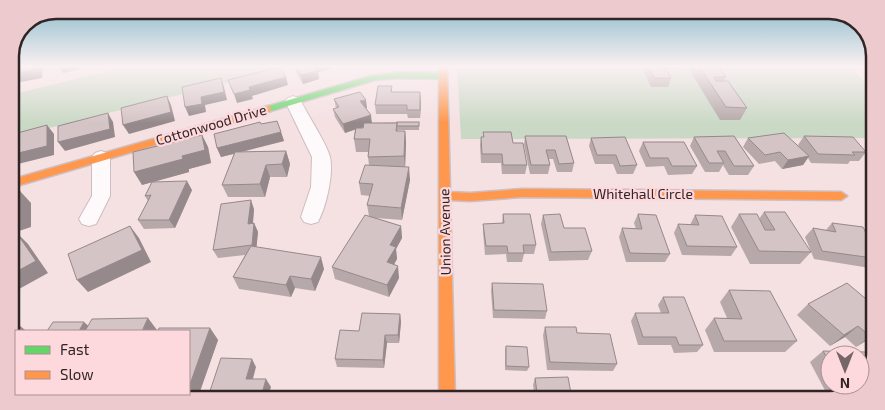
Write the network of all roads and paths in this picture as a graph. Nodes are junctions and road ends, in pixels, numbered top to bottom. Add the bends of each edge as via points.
1 (349, 85) edge
2 (443, 85) edge
3 (292, 101) junction
4 (101, 157) junction
5 (19, 181) edge
6 (445, 196) junction
7 (841, 196) dead end
8 (311, 217) dead end
9 (89, 219) dead end
10 (447, 391) edge

1 - 3 street, Cottonwood Drive
2 - 6 street, Union Avenue
3 - 4 street, Cottonwood Drive
3 - 8 street via 321,157 320,187
4 - 5 street, Cottonwood Drive
4 - 9 street via 101,196
6 - 7 street, Whitehall Circle via 522,193
6 - 10 street, Union Avenue

